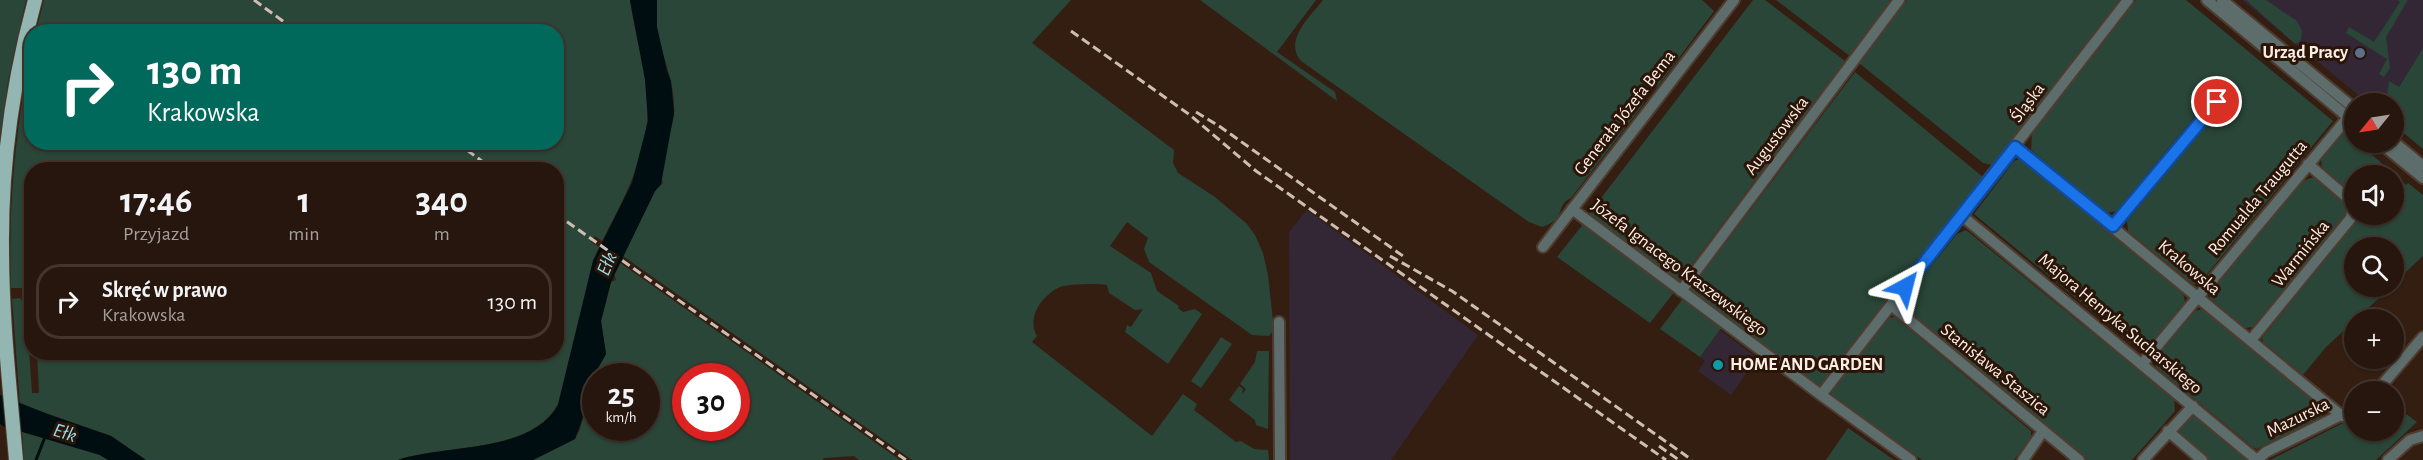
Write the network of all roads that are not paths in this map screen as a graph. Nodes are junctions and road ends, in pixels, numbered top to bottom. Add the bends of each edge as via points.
1 (35, 0) edge
2 (1734, 0) edge
3 (1899, 0) edge
4 (2128, 0) edge
5 (2206, 0) edge
6 (2222, 0) edge
7 (30, 24) edge
8 (24, 51) edge
9 (2217, 102) dead end
10 (2344, 107) edge
11 (2344, 108) edge
12 (2344, 125) edge
13 (2015, 147) junction
14 (2404, 150) edge
15 (2392, 153) edge
16 (2308, 164) junction
17 (2423, 166) edge
18 (2423, 178) edge
19 (1572, 209) junction
20 (1961, 215) junction
21 (2113, 226) junction
22 (1543, 247) dead end
23 (1681, 291) junction
24 (2197, 297) junction
25 (1891, 305) junction
26 (1278, 322) dead end
27 (2423, 336) edge
28 (2251, 340) junction
29 (2142, 364) junction
30 (2385, 381) edge
31 (1821, 395) junction
32 (2193, 406) junction
33 (2342, 416) joint
34 (2043, 431) junction
35 (2168, 431) junction
36 (2423, 436) edge
37 (16, 455) edge
38 (1280, 460) edge
39 (1911, 460) edge
40 (2023, 460) edge
41 (2079, 460) edge
42 (2143, 460) edge
43 (2202, 460) edge
44 (2257, 460) edge
45 (2388, 460) edge

1 - 7 main road
2 - 19 street, Generała Józefa Bema
3 - 23 street, Augustowska
4 - 13 street, Śląska
5 - 11 street
6 - 10 street
8 - 37 main road via 5,171 2,270
9 - 21 street
12 - 16 street, Romualda Traugutta
13 - 20 street, Śląska
13 - 21 street, Krakowska
14 - 17 street
15 - 18 street
16 - 24 street, Romualda Traugutta
16 - 28 street, Warmińska via 2350,200 2351,218
19 - 22 street, Generała Józefa Bema
19 - 23 street, Józefa Ignacego Kraszewskiego
20 - 25 street, Śląska
20 - 29 street, Majora Henryka Sucharskiego
21 - 24 street, Krakowska
23 - 31 street, Józefa Ignacego Kraszewskiego
24 - 28 street, Krakowska
24 - 29 street, Romualda Traugutta
25 - 31 street, Śląska
25 - 34 street, Stanisława Staszica
26 - 38 street
27 - 30 street
28 - 33 street, Krakowska
29 - 32 street, Majora Henryka Sucharskiego
31 - 39 street, Józefa Ignacego Kraszewskiego
32 - 35 street
32 - 44 street, Majora Henryka Sucharskiego
33 - 44 street, Mazurska
34 - 40 street
34 - 41 street, Stanisława Staszica
35 - 42 street
35 - 43 street
36 - 45 street via 2410,440

